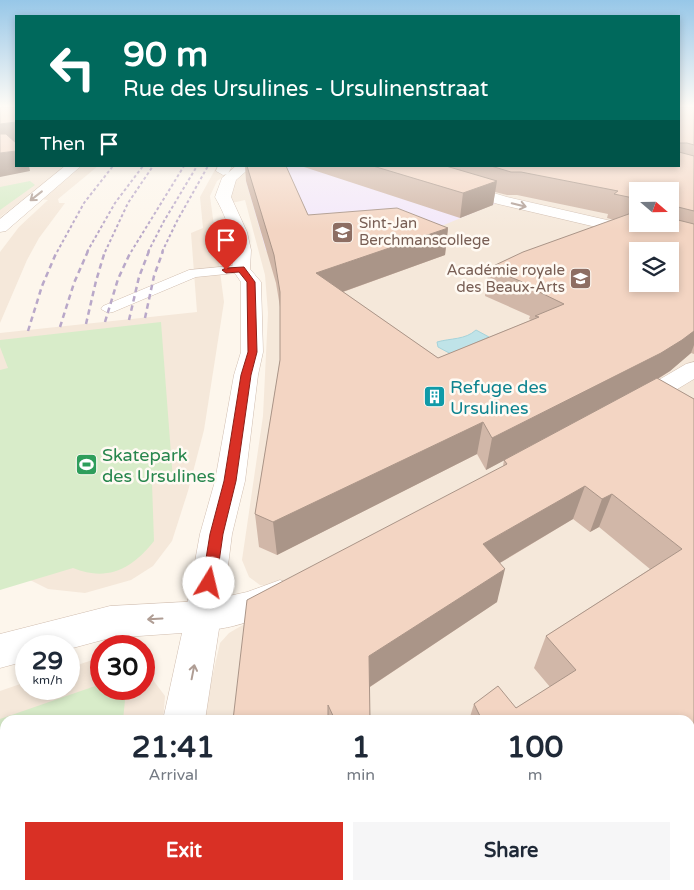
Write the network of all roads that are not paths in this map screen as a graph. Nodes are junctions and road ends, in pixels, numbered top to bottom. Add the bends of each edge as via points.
1 (73, 167) edge
2 (391, 167) edge
3 (231, 170) edge
4 (0, 227) edge
5 (694, 245) edge
6 (241, 269) junction
7 (108, 309) dead end
8 (694, 369) edge
9 (616, 414) edge
10 (304, 584) edge
11 (203, 616) junction
12 (0, 651) edge
13 (185, 715) edge

1 -> 4 street
2 -> 5 street via 503,201
3 - 6 street via 223,196 235,217 244,256
6 - 7 lane via 194,273
6 - 11 street via 251,282 252,352
8 - 9 street
10 - 11 street via 248,607
11 -> 12 street via 110,622
13 -> 11 street

